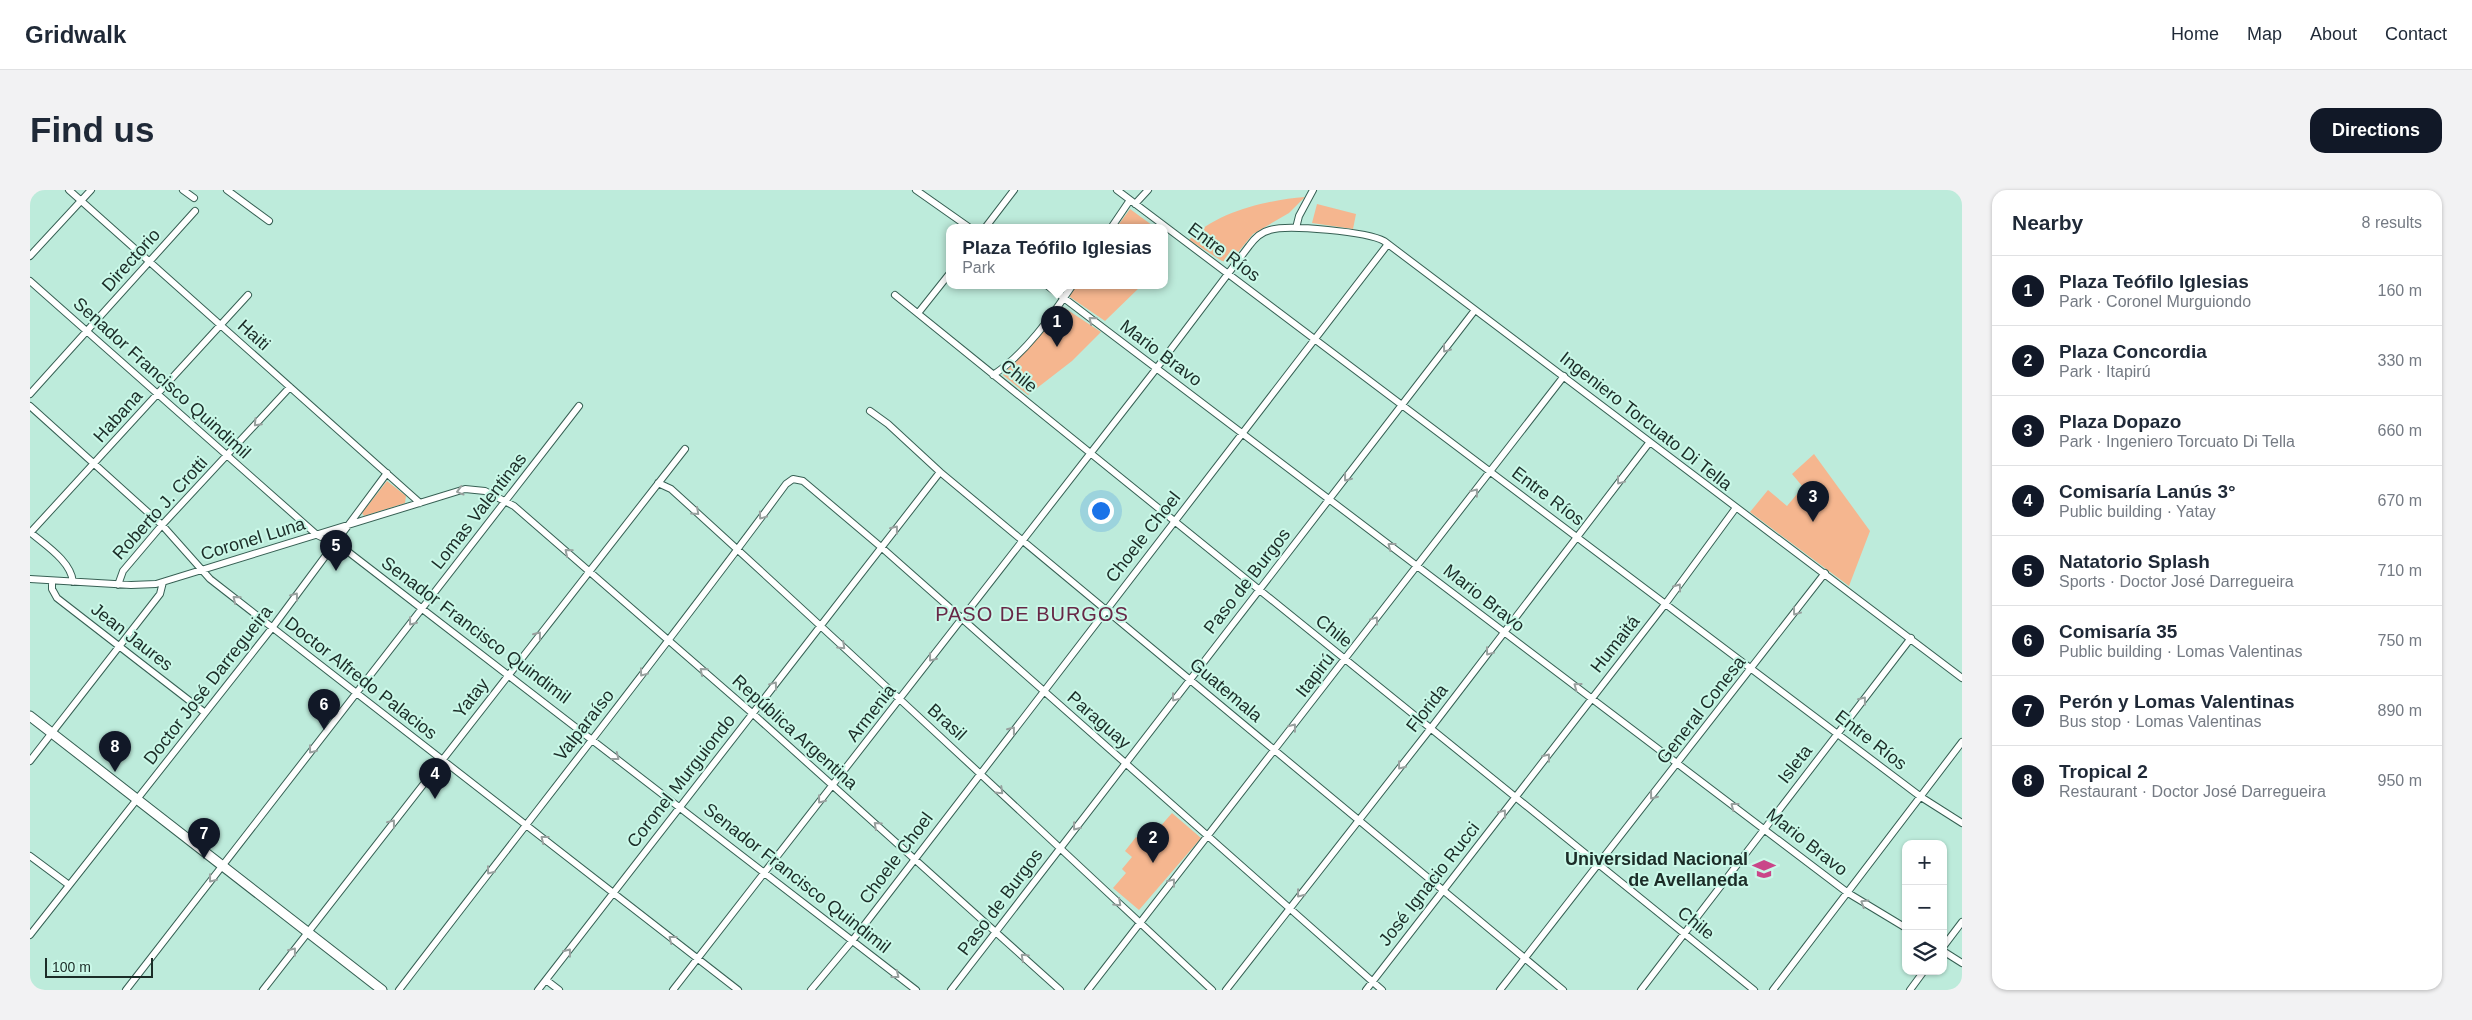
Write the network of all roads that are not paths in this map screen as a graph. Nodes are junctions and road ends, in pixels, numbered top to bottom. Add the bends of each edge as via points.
1 (69, 190) edge
2 (91, 190) edge
3 (183, 190) edge
4 (227, 190) edge
5 (916, 190) edge
6 (1014, 190) edge
7 (1117, 190) edge
8 (1148, 190) edge
9 (1313, 190) edge
10 (194, 198) dead end
11 (81, 201) junction
12 (1132, 202) junction
13 (195, 211) dead end
14 (269, 221) dead end
15 (964, 224) edge
16 (988, 224) edge
17 (1113, 224) edge
18 (1162, 224) edge
19 (1296, 228) junction
20 (1168, 229) edge
21 (1388, 244) junction
22 (30, 256) edge
23 (149, 262) junction
24 (1229, 274) junction
25 (946, 278) edge
26 (30, 281) edge
27 (1052, 289) edge
28 (1070, 289) edge
29 (248, 295) dead end
30 (895, 295) dead end
31 (1064, 298) junction
32 (1475, 310) junction
33 (919, 312) junction
34 (220, 325) junction
35 (87, 332) junction
36 (1315, 338) junction
37 (1156, 369) junction
38 (993, 375) junction
39 (1564, 376) junction
40 (290, 387) junction
41 (30, 394) edge
42 (158, 394) junction
43 (1404, 405) junction
44 (30, 406) edge
45 (580, 406) dead end
46 (870, 412) dead end
47 (1242, 434) junction
48 (1649, 443) junction
49 (685, 449) dead end
50 (1090, 452) junction
51 (226, 456) junction
52 (95, 463) junction
53 (1491, 471) junction
54 (940, 472) junction
55 (387, 473) junction
56 (793, 479) joint
57 (658, 482) junction
58 (1330, 500) junction
59 (506, 501) junction
60 (420, 503) junction
61 (1735, 509) junction
62 (1175, 521) junction
63 (162, 525) junction
64 (347, 526) junction
65 (30, 532) edge
66 (318, 535) junction
67 (1577, 537) junction
68 (1023, 540) junction
69 (335, 543) junction
70 (880, 547) junction
71 (738, 550) junction
72 (1417, 565) junction
73 (589, 570) junction
74 (202, 571) junction
75 (1825, 573) junction
76 (30, 579) edge
77 (52, 581) junction
78 (73, 582) junction
79 (163, 582) junction
80 (118, 584) junction
81 (1259, 590) junction
82 (1666, 603) junction
83 (423, 609) junction
84 (1105, 610) junction
85 (962, 620) junction
86 (819, 625) junction
87 (272, 628) junction
88 (1504, 634) junction
89 (1911, 638) junction
90 (666, 641) junction
91 (120, 647) junction
92 (1346, 659) junction
93 (1752, 669) junction
94 (508, 674) junction
95 (1962, 678) edge
96 (1190, 680) junction
97 (1043, 691) junction
98 (356, 694) junction
99 (1593, 698) junction
100 (900, 700) junction
101 (204, 712) junction
102 (752, 713) junction
103 (30, 716) edge
104 (1431, 728) junction
105 (52, 734) junction
106 (1838, 734) junction
107 (593, 739) junction
108 (1962, 742) edge
109 (1275, 751) junction
110 (442, 759) junction
111 (30, 761) edge
112 (1126, 763) junction
113 (1678, 764) junction
114 (980, 772) junction
115 (833, 786) junction
116 (1517, 796) junction
117 (1921, 797) junction
118 (136, 800) junction
119 (679, 806) junction
120 (1358, 820) junction
121 (1962, 823) edge
122 (525, 824) junction
123 (1764, 828) junction
124 (1208, 836) junction
125 (1060, 848) junction
126 (30, 856) edge
127 (914, 859) junction
128 (1600, 864) junction
129 (223, 865) junction
130 (765, 873) junction
131 (68, 885) junction
132 (1444, 890) junction
133 (613, 893) junction
134 (1848, 893) junction
135 (1289, 909) junction
136 (1962, 922) edge
137 (1140, 923) junction
138 (1902, 926) edge
139 (308, 932) junction
140 (997, 932) junction
141 (1685, 934) junction
142 (30, 935) edge
143 (852, 940) junction
144 (1947, 942) edge
145 (1947, 954) edge
146 (697, 959) junction
147 (1525, 959) junction
148 (1962, 963) edge
149 (1921, 975) edge
150 (546, 980) junction
151 (1372, 982) junction
152 (126, 990) edge
153 (263, 990) edge
154 (382, 990) edge
155 (399, 990) edge
156 (538, 990) edge
157 (559, 990) edge
158 (673, 990) edge
159 (738, 990) edge
160 (811, 990) edge
161 (916, 990) edge
162 (951, 990) edge
163 (1060, 990) edge
164 (1088, 990) edge
165 (1212, 990) edge
166 (1226, 990) edge
167 (1366, 990) edge
168 (1382, 990) edge
169 (1500, 990) edge
170 (1563, 990) edge
171 (1640, 990) edge
172 (1754, 990) edge
173 (1773, 990) edge
174 (1910, 990) edge

1 - 11 street, Haiti
2 - 11 street
3 - 10 street
4 - 14 street
5 - 15 street
6 - 16 street
7 - 12 street, Entre Ríos
8 - 12 street
9 - 19 street
11 - 22 street
11 - 23 street, Haiti
12 - 17 street
12 - 18 street, Entre Ríos
13 - 23 street, Directorio
19 - 21 street, Ingeniero Torcuato Di Tella via 1374,236
19 - 24 street, Ingeniero Torcuato Di Tella via 1262,233 1248,246
20 - 24 street, Entre Ríos
21 - 32 street, Ingeniero Torcuato Di Tella
21 - 36 street, Choele Choel
23 - 34 street, Haiti
23 - 35 street, Directorio
24 - 36 street, Entre Ríos
24 - 37 street, Ingeniero Torcuato Di Tella
25 - 33 street
26 - 35 street, Senador Francisco Quindimil
27 - 31 street, Mario Bravo
28 - 31 street
29 - 34 street, Habana
30 - 33 street, Chile
37 -> 31 street, Mario Bravo
31 - 38 street via 1007,365
32 - 39 street, Ingeniero Torcuato Di Tella
32 -> 43 street, Paso de Burgos
33 - 38 street, Chile
34 - 40 street, Haiti
34 - 42 street, Habana
35 - 41 street, Directorio
35 - 42 street, Senador Francisco Quindimil
36 - 43 street, Entre Ríos
36 - 47 street, Choele Choel
37 - 47 street, Mario Bravo
37 - 50 street, Armenia
38 - 50 street, Chile
39 - 48 street, Ingeniero Torcuato Di Tella
39 - 53 street, Itapirú
40 -> 51 street, Roberto J. Crotti
40 - 55 street, Haiti
42 - 51 street, Senador Francisco Quindimil
42 - 52 street, Habana
43 - 53 street, Entre Ríos
43 -> 58 street, Paso de Burgos
44 - 52 street, Doctor Alfredo Palacios
45 - 59 street, Lomas Valentinas
46 - 54 street, Guatemala via 888,424
47 - 58 street, Mario Bravo
47 - 62 street, Choele Choel
48 - 61 street, Ingeniero Torcuato Di Tella
48 -> 67 street, Florida
49 - 57 street, Yatay
50 - 62 street, Chile
50 - 68 street, Armenia
51 - 63 street, Roberto J. Crotti
51 - 66 street, Senador Francisco Quindimil
52 - 63 street, Doctor Alfredo Palacios
52 - 65 street, Habana
53 - 67 street, Entre Ríos
72 -> 53 street, Itapirú
54 - 68 street, Guatemala
70 -> 54 street, Coronel Murguiondo
55 - 60 street, Haiti
55 - 64 street, Doctor José Darregueira
56 - 70 street, Paraguay via 803,481
56 -> 71 street, Valparaíso
57 -> 71 street, Brasil via 671,489
57 - 73 street, Yatay
72 -> 58 street, Mario Bravo
58 - 81 street, Paso de Burgos
59 -> 60 street, Coronel Luna via 471,488
73 -> 59 street, República Argentina
59 - 83 street, Lomas Valentinas
60 - 64 street, Coronel Luna
61 - 75 street, Ingeniero Torcuato Di Tella
82 -> 61 street, Humaitá
62 - 81 street, Chile
62 - 84 street, Choele Choel
63 - 74 street, Doctor Alfredo Palacios
63 - 80 street, Roberto J. Crotti via 123,571
64 - 66 street, Coronel Luna
64 - 69 street, Doctor José Darregueira
65 - 78 street via 68,566
66 - 69 street, Senador Francisco Quindimil
66 - 74 street, Coronel Luna
67 - 82 street, Entre Ríos
67 - 88 street, Florida
68 - 84 street, Guatemala
68 - 85 street, Armenia
69 - 83 street, Senador Francisco Quindimil
87 -> 69 street, Doctor José Darregueira
70 - 85 street, Paraguay
70 - 86 street, Coronel Murguiondo
71 - 86 street, Brasil
71 - 90 street, Valparaíso
72 - 88 street, Mario Bravo
92 -> 72 street, Itapirú
73 - 90 street, República Argentina
94 -> 73 street, Yatay
74 - 79 street, Coronel Luna
87 -> 74 street, Doctor Alfredo Palacios
75 - 89 street, Ingeniero Torcuato Di Tella
75 -> 93 street, General Conesa
76 - 77 street, Coronel Luna
77 - 78 street, Coronel Luna
77 - 91 street, Jean Jaures via 57,598
78 - 80 street, Coronel Luna
79 - 80 street, Coronel Luna
79 - 91 street via 160,594
81 - 92 street, Chile
81 - 96 street, Paso de Burgos
82 - 93 street, Entre Ríos
82 - 99 street, Humaitá
83 - 94 street, Senador Francisco Quindimil
83 -> 98 street, Lomas Valentinas
84 - 96 street, Guatemala
84 - 97 street, Choele Choel
85 - 97 street, Paraguay
85 -> 100 street, Armenia
86 -> 100 street, Brasil
102 -> 86 street, Coronel Murguiondo
87 - 98 street, Doctor Alfredo Palacios
87 - 101 street, Doctor José Darregueira
99 -> 88 street, Mario Bravo
88 -> 104 street, Florida
89 - 95 street, Ingeniero Torcuato Di Tella
106 -> 89 street, Isleta
102 -> 90 street, República Argentina
90 -> 107 street, Valparaíso
91 - 101 street, Jean Jaures
91 - 105 street
92 - 104 street, Chile
109 -> 92 street, Itapirú
93 - 106 street, Entre Ríos
93 - 113 street, General Conesa
94 - 107 street, Senador Francisco Quindimil
94 - 110 street, Yatay
96 - 109 street, Guatemala
96 -> 112 street, Paso de Burgos
97 - 112 street, Paraguay
114 -> 97 street, Choele Choel
98 - 110 street, Doctor Alfredo Palacios
98 -> 129 street, Lomas Valentinas
99 - 113 street, Mario Bravo
116 -> 99 street, Humaitá
100 - 114 street, Brasil
100 - 115 street, Armenia
101 - 118 street, Doctor José Darregueira
102 - 115 street, República Argentina
102 - 119 street, Coronel Murguiondo
103 - 105 street
104 - 116 street, Chile
104 -> 120 street, Florida
105 - 111 street
105 - 118 street
106 - 117 street, Entre Ríos
106 - 123 street, Isleta
107 -> 119 street, Senador Francisco Quindimil
107 - 122 street, Valparaíso
108 - 117 street
109 - 120 street, Guatemala
109 - 124 street, Itapirú
110 - 122 street, Doctor Alfredo Palacios
139 -> 110 street, Yatay
112 - 124 street, Paraguay
112 -> 125 street, Paso de Burgos
123 -> 113 street, Mario Bravo
113 -> 128 street, General Conesa
114 -> 125 street, Brasil
114 - 127 street, Choele Choel
127 -> 115 street, República Argentina
115 -> 130 street, Armenia
116 - 128 street, Chile
132 -> 116 street, José Ignacio Rucci
117 - 121 street, Entre Ríos
117 - 134 street
118 - 129 street
118 - 131 street, Doctor José Darregueira
119 - 130 street, Senador Francisco Quindimil
119 - 133 street, Coronel Murguiondo
120 - 132 street, Guatemala
120 -> 135 street, Florida
133 -> 122 street, Doctor Alfredo Palacios
122 -> 155 street, Valparaíso
123 - 134 street, Mario Bravo
123 - 141 street, Isleta
124 - 135 street, Paraguay
137 -> 124 street, Itapirú
125 -> 137 street, Brasil
125 - 140 street, Paso de Burgos
126 - 131 street
127 - 140 street, República Argentina
127 - 143 street, Choele Choel
128 - 141 street, Chile
128 - 147 street, General Conesa
129 - 139 street
129 -> 152 street, Lomas Valentinas
130 - 143 street, Senador Francisco Quindimil
130 - 146 street, Armenia
131 - 142 street, Doctor José Darregueira
132 - 147 street, Guatemala
132 - 151 street, José Ignacio Rucci
146 -> 133 street, Doctor Alfredo Palacios
150 -> 133 street, Coronel Murguiondo
138 -> 134 street, Mario Bravo
134 - 173 street
135 - 151 street, Paraguay
135 - 166 street, Florida
136 - 144 street
137 - 164 street, Itapirú
137 - 165 street, Brasil
153 -> 139 street, Yatay
139 - 154 street
140 - 162 street, Paso de Burgos
163 -> 140 street, República Argentina
141 - 171 street, Isleta
141 - 172 street, Chile
143 - 160 street, Choele Choel
143 -> 161 street, Senador Francisco Quindimil
145 - 148 street
146 - 158 street, Armenia
146 - 159 street, Doctor Alfredo Palacios
147 - 169 street, General Conesa
147 - 170 street, Guatemala
149 - 174 street
150 - 156 street, Coronel Murguiondo
150 - 157 street
151 - 167 street, José Ignacio Rucci
151 - 168 street, Paraguay

